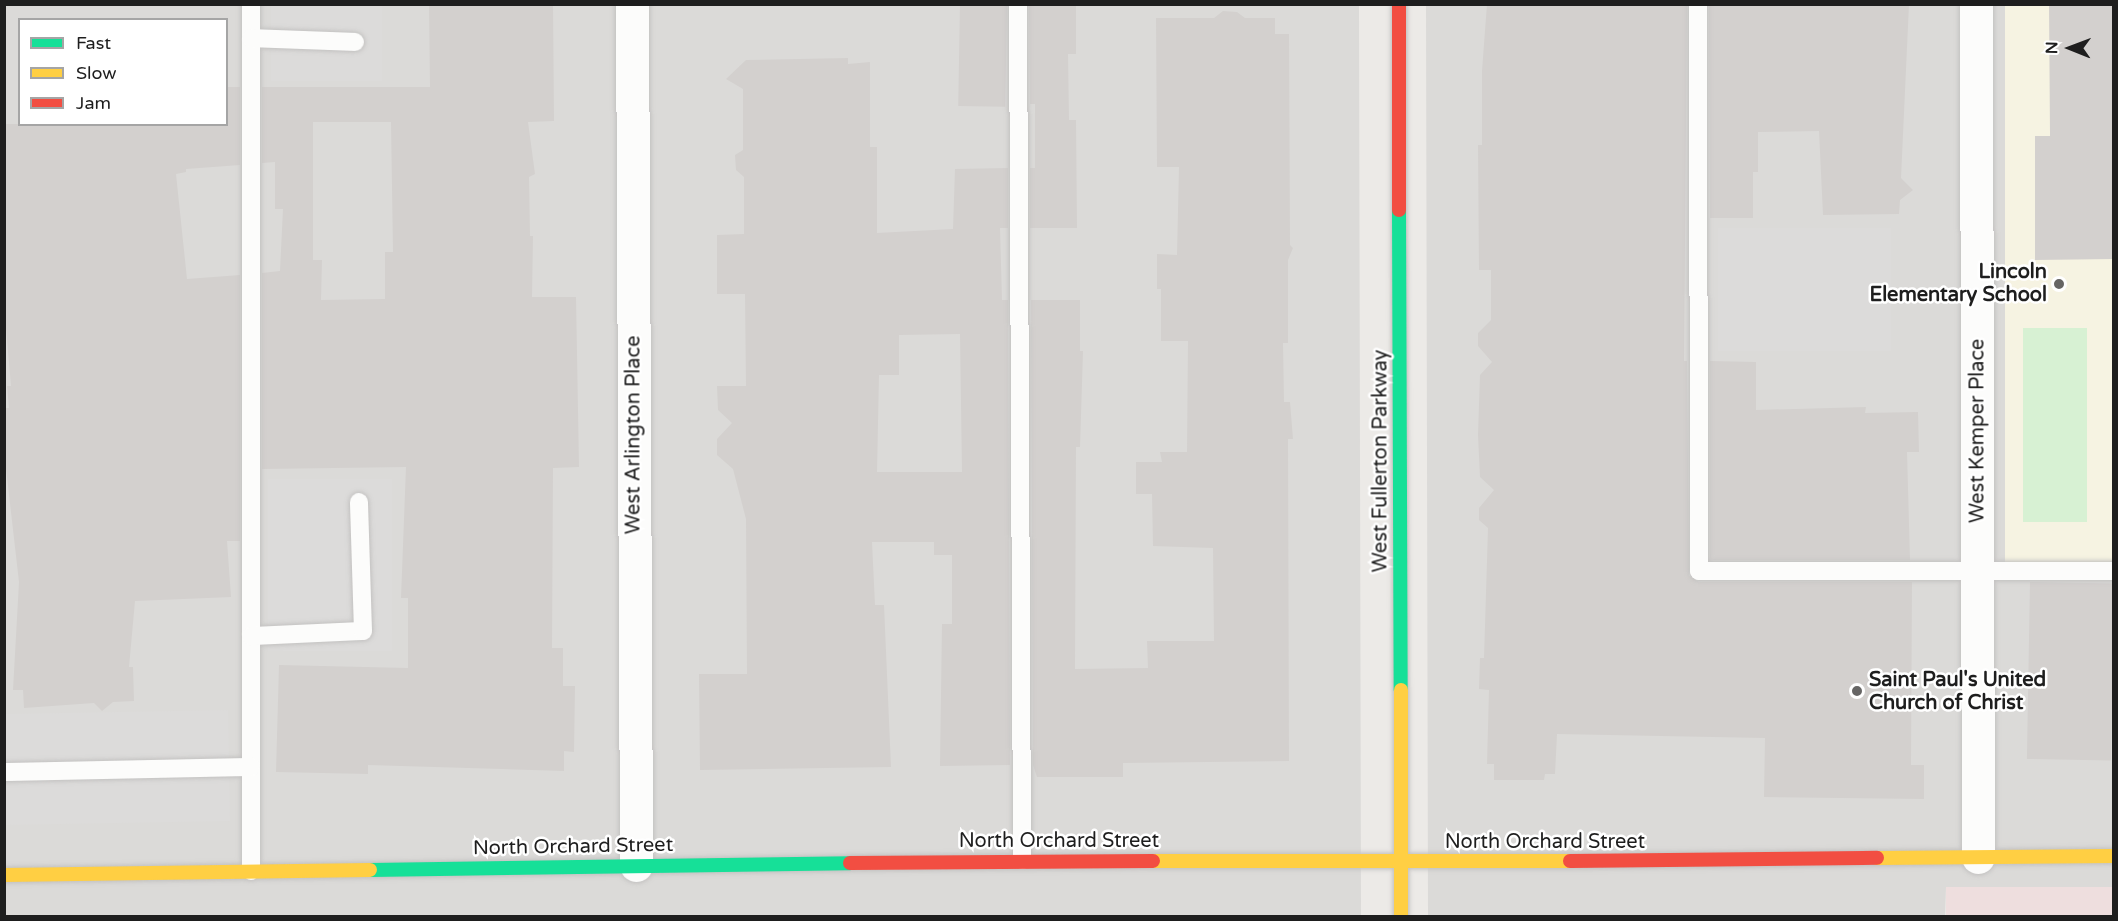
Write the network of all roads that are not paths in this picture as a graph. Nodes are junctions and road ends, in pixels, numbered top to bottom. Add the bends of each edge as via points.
1 (251, 4) edge
2 (632, 4) edge
3 (1018, 4) edge
4 (1399, 4) edge
5 (1698, 4) edge
6 (1976, 4) edge
7 (251, 38) junction
8 (355, 42) dead end
9 (359, 502) dead end
10 (1979, 571) junction
11 (2114, 571) edge
12 (252, 636) junction
13 (251, 767) junction
14 (4, 772) edge
15 (2114, 856) edge
16 (1978, 857) junction
17 (1022, 860) junction
18 (1401, 862) junction
19 (636, 865) junction
20 (251, 871) junction
21 (4, 875) edge
22 (1401, 916) edge

1 - 7 lane
2 - 19 street, West Arlington Place
3 - 17 lane
4 - 18 street, West Fullerton Parkway
5 - 10 lane via 1699,572
6 - 10 street, West Kemper Place
7 - 8 lane
7 - 12 lane
9 - 12 lane via 363,631
10 - 11 lane
10 - 16 street, West Kemper Place
12 - 13 lane
13 - 14 lane
13 - 20 lane
15 - 16 street, North Orchard Street
16 - 18 street, North Orchard Street
17 - 18 street, North Orchard Street
17 - 19 street, North Orchard Street
18 - 22 street, West Fullerton Parkway
19 - 20 street, North Orchard Street
20 - 21 street, North Orchard Street

